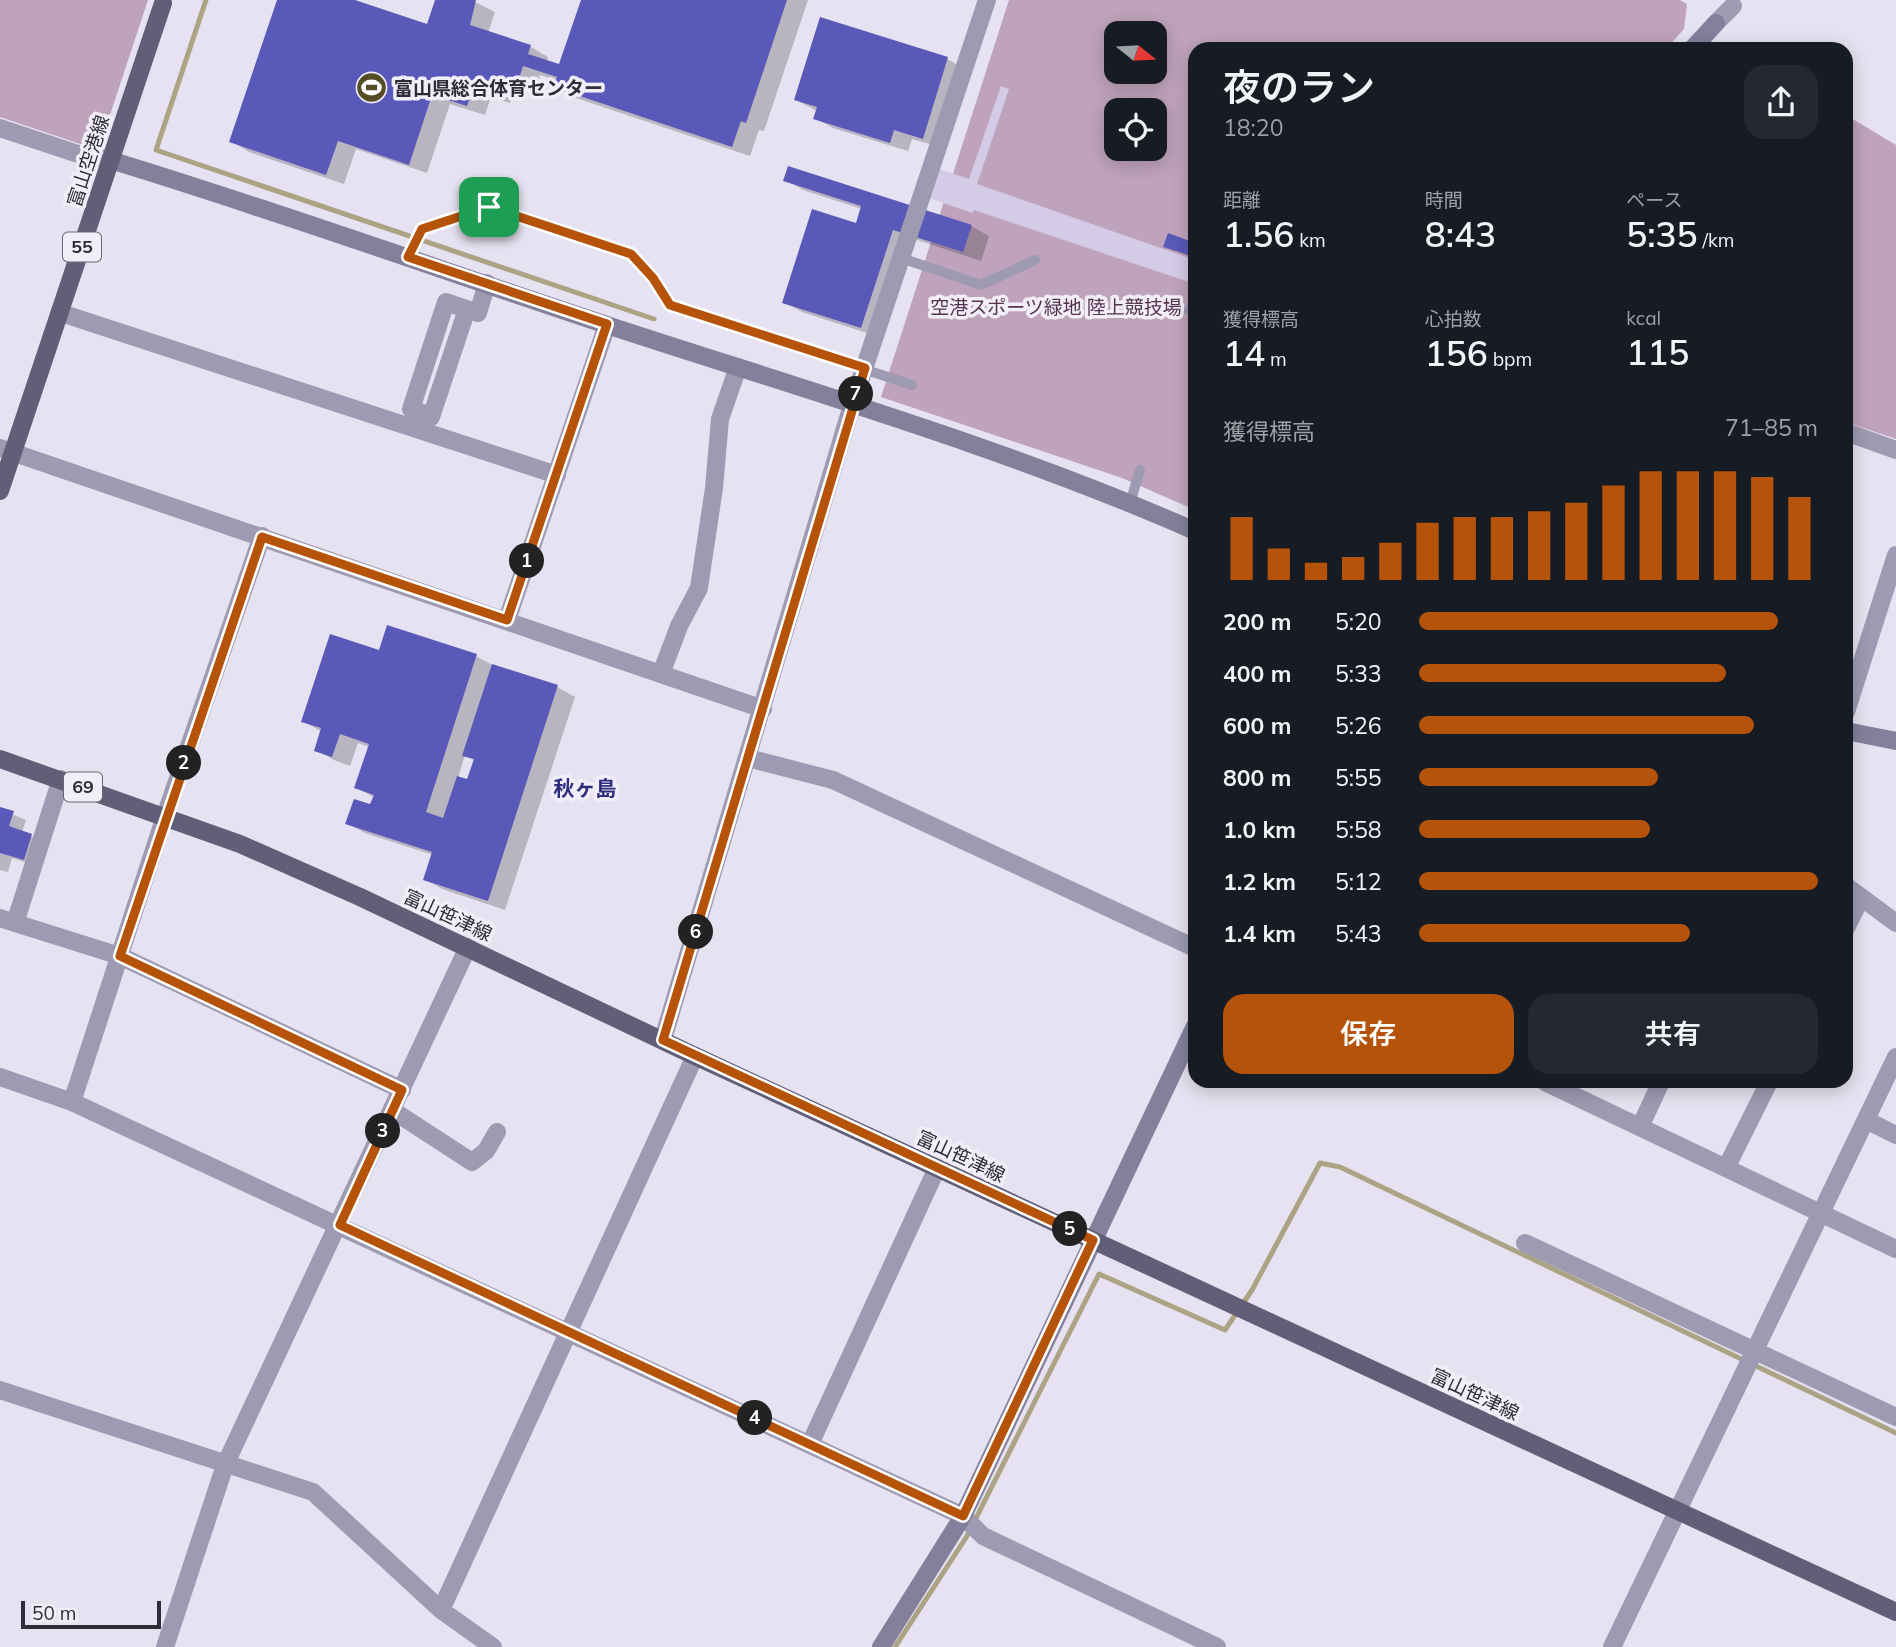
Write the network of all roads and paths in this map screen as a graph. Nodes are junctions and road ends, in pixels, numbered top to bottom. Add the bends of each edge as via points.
1 (163, 1) edge
2 (984, 1) edge
3 (1732, 6) dead end
4 (1698, 42) edge
5 (0, 128) edge
6 (110, 160) junction
7 (414, 243) junction
8 (901, 258) junction
9 (1035, 260) dead end
10 (487, 284) junction
11 (61, 313) junction
12 (607, 324) junction
13 (738, 367) junction
14 (865, 368) junction
15 (912, 385) dead end
16 (852, 405) junction
17 (419, 421) junction
18 (1853, 435) edge
19 (1896, 450) edge
20 (7, 451) edge
21 (1140, 470) dead end
22 (557, 475) junction
23 (0, 491) edge
24 (1130, 503) junction
25 (1188, 528) edge
26 (262, 537) junction
27 (1896, 555) edge
28 (507, 620) junction
29 (661, 674) junction
30 (1853, 690) edge
31 (762, 709) junction
32 (1853, 732) edge
33 (1896, 741) edge
34 (748, 758) junction
35 (0, 759) edge
36 (61, 779) junction
37 (165, 816) junction
38 (1853, 892) edge
39 (1861, 898) junction
40 (1853, 914) edge
41 (7, 920) edge
42 (1896, 923) edge
43 (1188, 945) edge
44 (468, 947) junction
45 (120, 956) junction
46 (663, 1040) junction
47 (1188, 1041) edge
48 (695, 1056) junction
49 (1896, 1057) edge
50 (0, 1077) edge
51 (1559, 1088) edge
52 (1658, 1088) edge
53 (1766, 1088) edge
54 (402, 1090) junction
55 (72, 1102) junction
56 (393, 1110) junction
57 (1866, 1120) junction
58 (1640, 1127) junction
59 (497, 1132) dead end
60 (1896, 1135) edge
61 (937, 1168) junction
62 (1726, 1168) junction
63 (1821, 1214) junction
64 (340, 1225) junction
65 (1093, 1240) junction
66 (1525, 1243) dead end
67 (1896, 1249) edge
68 (568, 1331) junction
69 (1755, 1349) junction
70 (0, 1390) edge
71 (1896, 1417) edge
72 (810, 1444) junction
73 (225, 1465) junction
74 (1675, 1510) junction
75 (963, 1516) junction
76 (441, 1610) junction
77 (1896, 1612) edge
78 (165, 1647) edge
79 (493, 1647) edge
80 (881, 1647) edge
81 (1217, 1647) edge
82 (1612, 1647) edge

1 - 6 main road, 富山空港線 / 55
2 - 8 street
3 - 4 street
5 - 6 street
6 - 7 street via 276,211
6 - 11 main road, 富山空港線 / 55
7 - 10 street
7 - 14 lane via 489,207 631,254 670,305
8 - 9 lane via 981,285
8 - 14 street
10 - 12 street
10 - 17 street via 478,313 446,302 411,410
11 - 17 street
11 - 20 main road, 富山空港線 / 55
12 - 13 street
12 - 22 street
13 - 16 street
13 - 29 street via 720,419 699,588
14 - 15 lane
14 - 16 street
16 - 24 street
16 - 31 street
17 - 22 street
18 - 19 street
20 - 23 main road, 富山空港線 / 55
20 - 26 street
21 - 24 lane
22 - 28 street
24 - 25 street
26 - 28 street
26 - 37 street
27 - 30 street
28 - 29 street
29 - 31 street
31 - 34 street
32 - 33 street
34 - 43 street via 833,780
34 - 46 street
35 - 36 main road, 富山笹津線 / 69
36 - 37 main road, 富山笹津線 / 69
36 - 41 street
37 - 44 main road, 富山笹津線 / 69 via 240,844
37 - 45 street
38 - 39 street
39 - 40 street
39 - 42 street
41 - 45 street
44 - 46 main road, 富山笹津線 / 69
44 - 54 street
45 - 54 street
45 - 55 street
46 - 48 main road, 富山笹津線 / 69
47 - 65 street
48 - 61 main road, 富山笹津線 / 69
48 - 68 street
49 - 57 street
50 - 55 street
51 - 58 street
52 - 58 street
53 - 62 street
54 - 56 street
55 - 64 street
56 - 59 street via 472,1162 486,1151
56 - 64 street
57 - 60 street
57 - 63 street
58 - 62 street
61 - 65 main road, 富山笹津線 / 69
61 - 72 street
62 - 63 street
63 - 67 street
63 - 69 street
64 - 68 street
64 - 73 street
65 - 74 main road, 富山笹津線 / 69
65 - 75 street
66 - 69 street
68 - 72 street
68 - 76 street
69 - 71 street
69 - 74 street
70 - 73 street
72 - 75 street
73 - 76 street via 313,1492
73 - 78 street
74 - 77 main road, 富山笹津線 / 69
74 - 82 street
75 - 80 street
75 - 81 street via 983,1536
76 - 79 street

